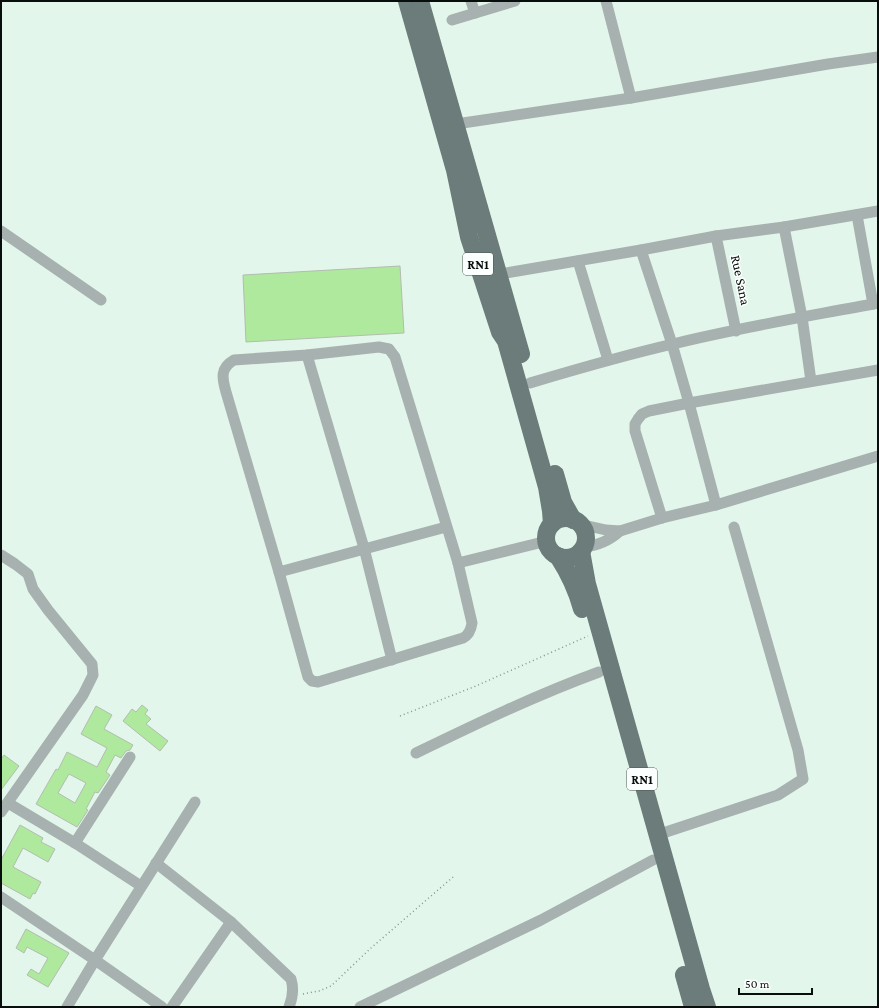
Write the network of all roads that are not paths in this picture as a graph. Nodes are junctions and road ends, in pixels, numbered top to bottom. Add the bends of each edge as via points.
1 (407, 1) edge
2 (420, 1) edge
3 (471, 1) edge
4 (515, 1) edge
5 (606, 1) edge
6 (475, 13) junction
7 (452, 20) dead end
8 (878, 57) edge
9 (631, 98) junction
10 (456, 124) junction
11 (878, 211) edge
12 (857, 214) junction
13 (784, 227) junction
14 (1, 231) edge
15 (716, 236) junction
16 (641, 250) junction
17 (578, 261) junction
18 (490, 276) junction
19 (101, 300) dead end
20 (875, 304) edge
21 (802, 317) junction
22 (736, 330) junction
23 (672, 344) junction
24 (307, 355) junction
25 (608, 360) junction
26 (878, 370) edge
27 (811, 381) junction
28 (530, 384) junction
29 (689, 402) junction
30 (878, 456) edge
31 (716, 505) junction
32 (662, 518) junction
33 (576, 522) junction
34 (446, 526) junction
35 (734, 527) dead end
36 (620, 531) junction
37 (549, 532) junction
38 (364, 548) junction
39 (582, 549) junction
40 (1, 555) edge
41 (558, 556) junction
42 (458, 563) junction
43 (279, 572) junction
44 (392, 660) junction
45 (599, 672) junction
46 (416, 753) dead end
47 (130, 757) dead end
48 (195, 802) dead end
49 (4, 808) edge
50 (657, 835) junction
51 (74, 843) junction
52 (653, 860) junction
53 (156, 863) junction
54 (141, 886) junction
55 (1, 897) edge
56 (231, 922) junction
57 (95, 960) junction
58 (291, 1002) edge
59 (67, 1007) edge
60 (162, 1007) edge
61 (172, 1007) edge
62 (360, 1007) edge
63 (693, 1007) edge
64 (707, 1007) edge

1 - 18 main road, RN1 via 455,170 467,232
2 - 10 main road, RN1
3 - 6 street
4 - 6 street
5 - 9 street
6 - 7 street
8 - 9 street
9 - 10 street
10 - 18 main road, RN1
11 - 12 street
12 - 13 street
12 - 20 street
13 - 15 street
13 - 21 street
14 - 19 street
15 - 16 street
15 - 22 street, Rue Sana
16 - 17 street
16 - 23 street
17 - 18 street
17 - 25 street
18 - 28 main road, RN1
18 - 37 main road, RN1 via 499,330 506,340 547,487 551,510
20 - 21 street
21 - 22 street
21 - 27 street
22 - 23 street
23 - 25 street
23 - 29 street
24 - 34 street via 379,347 389,349 395,356
24 - 38 street
24 - 43 street via 234,360 228,364 223,375
25 - 28 street
26 - 27 street
27 - 29 street
28 - 33 main road, RN1 via 563,502
29 - 31 street
29 - 32 street via 649,411 642,414 635,424 635,432
30 - 31 street
31 - 32 street
32 - 36 street
33 - 36 street via 599,529
33 - 37 main road via 569,519 560,520
33 - 39 main road, RN1 via 585,535
34 - 38 street
34 - 42 street
35 - 50 street via 798,750 803,779 778,795
36 - 39 street via 603,543
37 - 41 main road, RN1 via 550,550
37 - 42 street
38 - 43 street
38 - 44 street
39 - 41 main road via 574,556
39 - 50 main road, RN1 via 587,584
40 - 49 street via 28,574 33,589 92,664 93,675 83,695
41 - 45 main road, RN1 via 577,593
42 - 44 street via 472,623 469,633 463,638
43 - 44 street via 310,679 318,682
45 - 46 street via 481,722
45 - 52 main road, RN1
47 - 51 street
48 - 53 street
49 - 51 street
50 - 64 main road, RN1
51 - 54 street
52 - 62 street via 540,920
52 - 63 main road, RN1
53 - 54 street
53 - 56 street
54 - 57 street
55 - 57 street
56 - 58 street via 291,979 294,986
56 - 61 street
57 - 59 street
57 - 60 street

